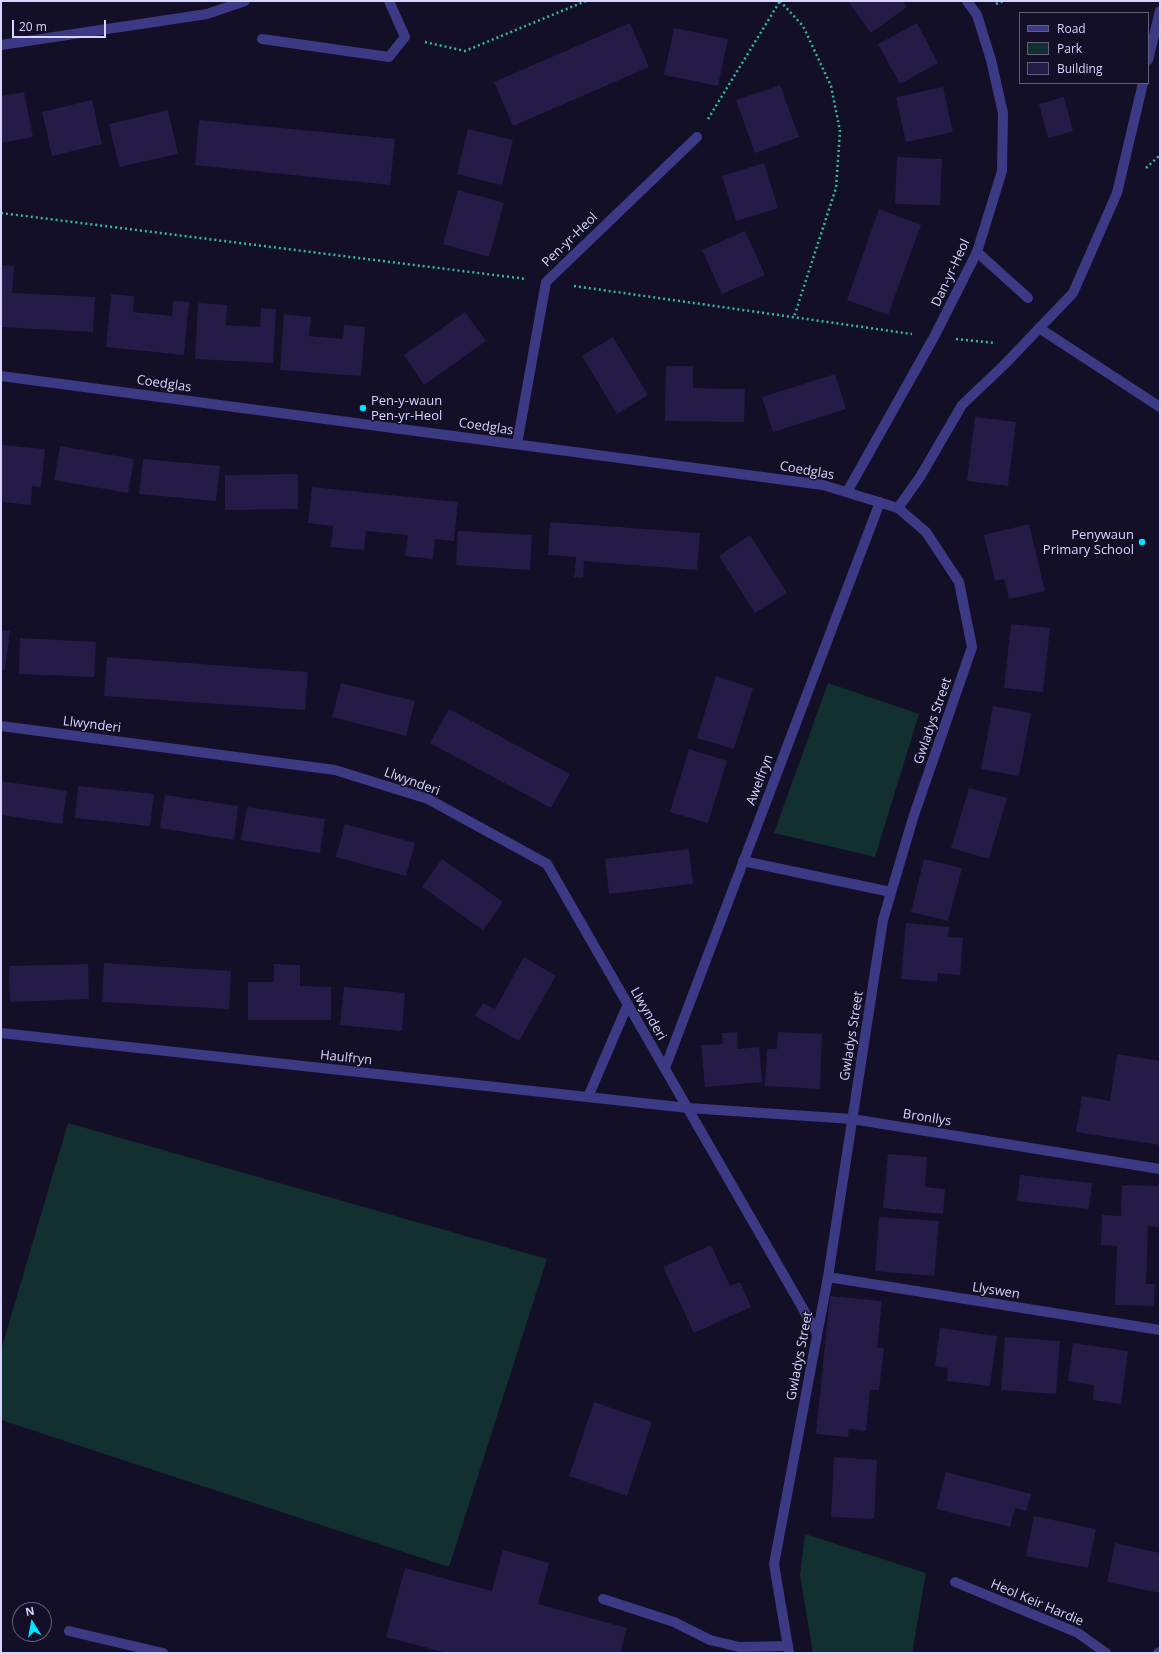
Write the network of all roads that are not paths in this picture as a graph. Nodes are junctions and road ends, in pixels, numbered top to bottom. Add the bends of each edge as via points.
1 (245, 1) edge
2 (389, 1) edge
3 (967, 1) edge
4 (1160, 11) edge
5 (262, 39) dead end
6 (1, 45) edge
7 (1149, 56) edge
8 (1143, 84) edge
9 (697, 137) road end
10 (977, 252) junction
11 (1028, 298) dead end
12 (1039, 328) junction
13 (1, 376) edge
14 (1160, 408) edge
15 (517, 444) junction
16 (847, 492) junction
17 (880, 502) junction
18 (898, 508) junction
19 (1, 726) edge
20 (743, 862) junction
21 (891, 892) junction
22 (628, 1004) junction
23 (1, 1033) edge
24 (665, 1068) junction
25 (588, 1097) junction
26 (688, 1108) junction
27 (852, 1119) junction
28 (1160, 1169) edge
29 (828, 1277) junction
30 (1160, 1330) edge
31 (817, 1333) junction
32 (955, 1582) dead end
33 (603, 1599) dead end
34 (69, 1631) dead end
35 (788, 1650) edge
36 (163, 1653) edge
37 (1106, 1653) edge

1 - 6 street via 207,14
2 - 5 street via 405,37 389,57
3 - 10 street, Dan-yr-Heol via 976,15 992,60 1003,113 1002,171
4 - 7 street
8 - 12 street via 1117,193 1073,293
9 - 15 street, Pen-yr-Heol via 546,282
10 - 11 street
10 - 16 street, Dan-yr-Heol via 934,337
12 - 14 street
12 - 18 street via 962,405 920,477
13 - 15 street, Coedglas
15 - 16 street, Coedglas via 823,485
16 - 17 street, Gwladys Street
17 - 18 street, Gwladys Street
17 - 20 street, Awelfryn
18 - 21 street, Gwladys Street via 926,532 959,582 972,648 913,818
19 - 22 street, Llwynderi via 335,770 428,799 547,864
20 - 21 street
20 - 24 street, Awelfryn
21 - 27 street, Gwladys Street via 883,920
22 - 24 street, Llwynderi
22 - 25 street
23 - 25 street, Haulfryn
24 - 26 street, Llwynderi
25 - 26 street, Haulfryn
26 - 27 street, Bronllys
26 - 31 street, Llwynderi
27 - 28 street, Bronllys
27 - 29 street, Gwladys Street
29 - 30 street, Llyswen
29 - 31 street, Gwladys Street
31 - 35 street, Gwladys Street via 774,1564
32 - 37 street, Heol Keir Hardie via 1078,1632
33 - 35 street via 674,1622 710,1640 739,1647
34 - 36 street

